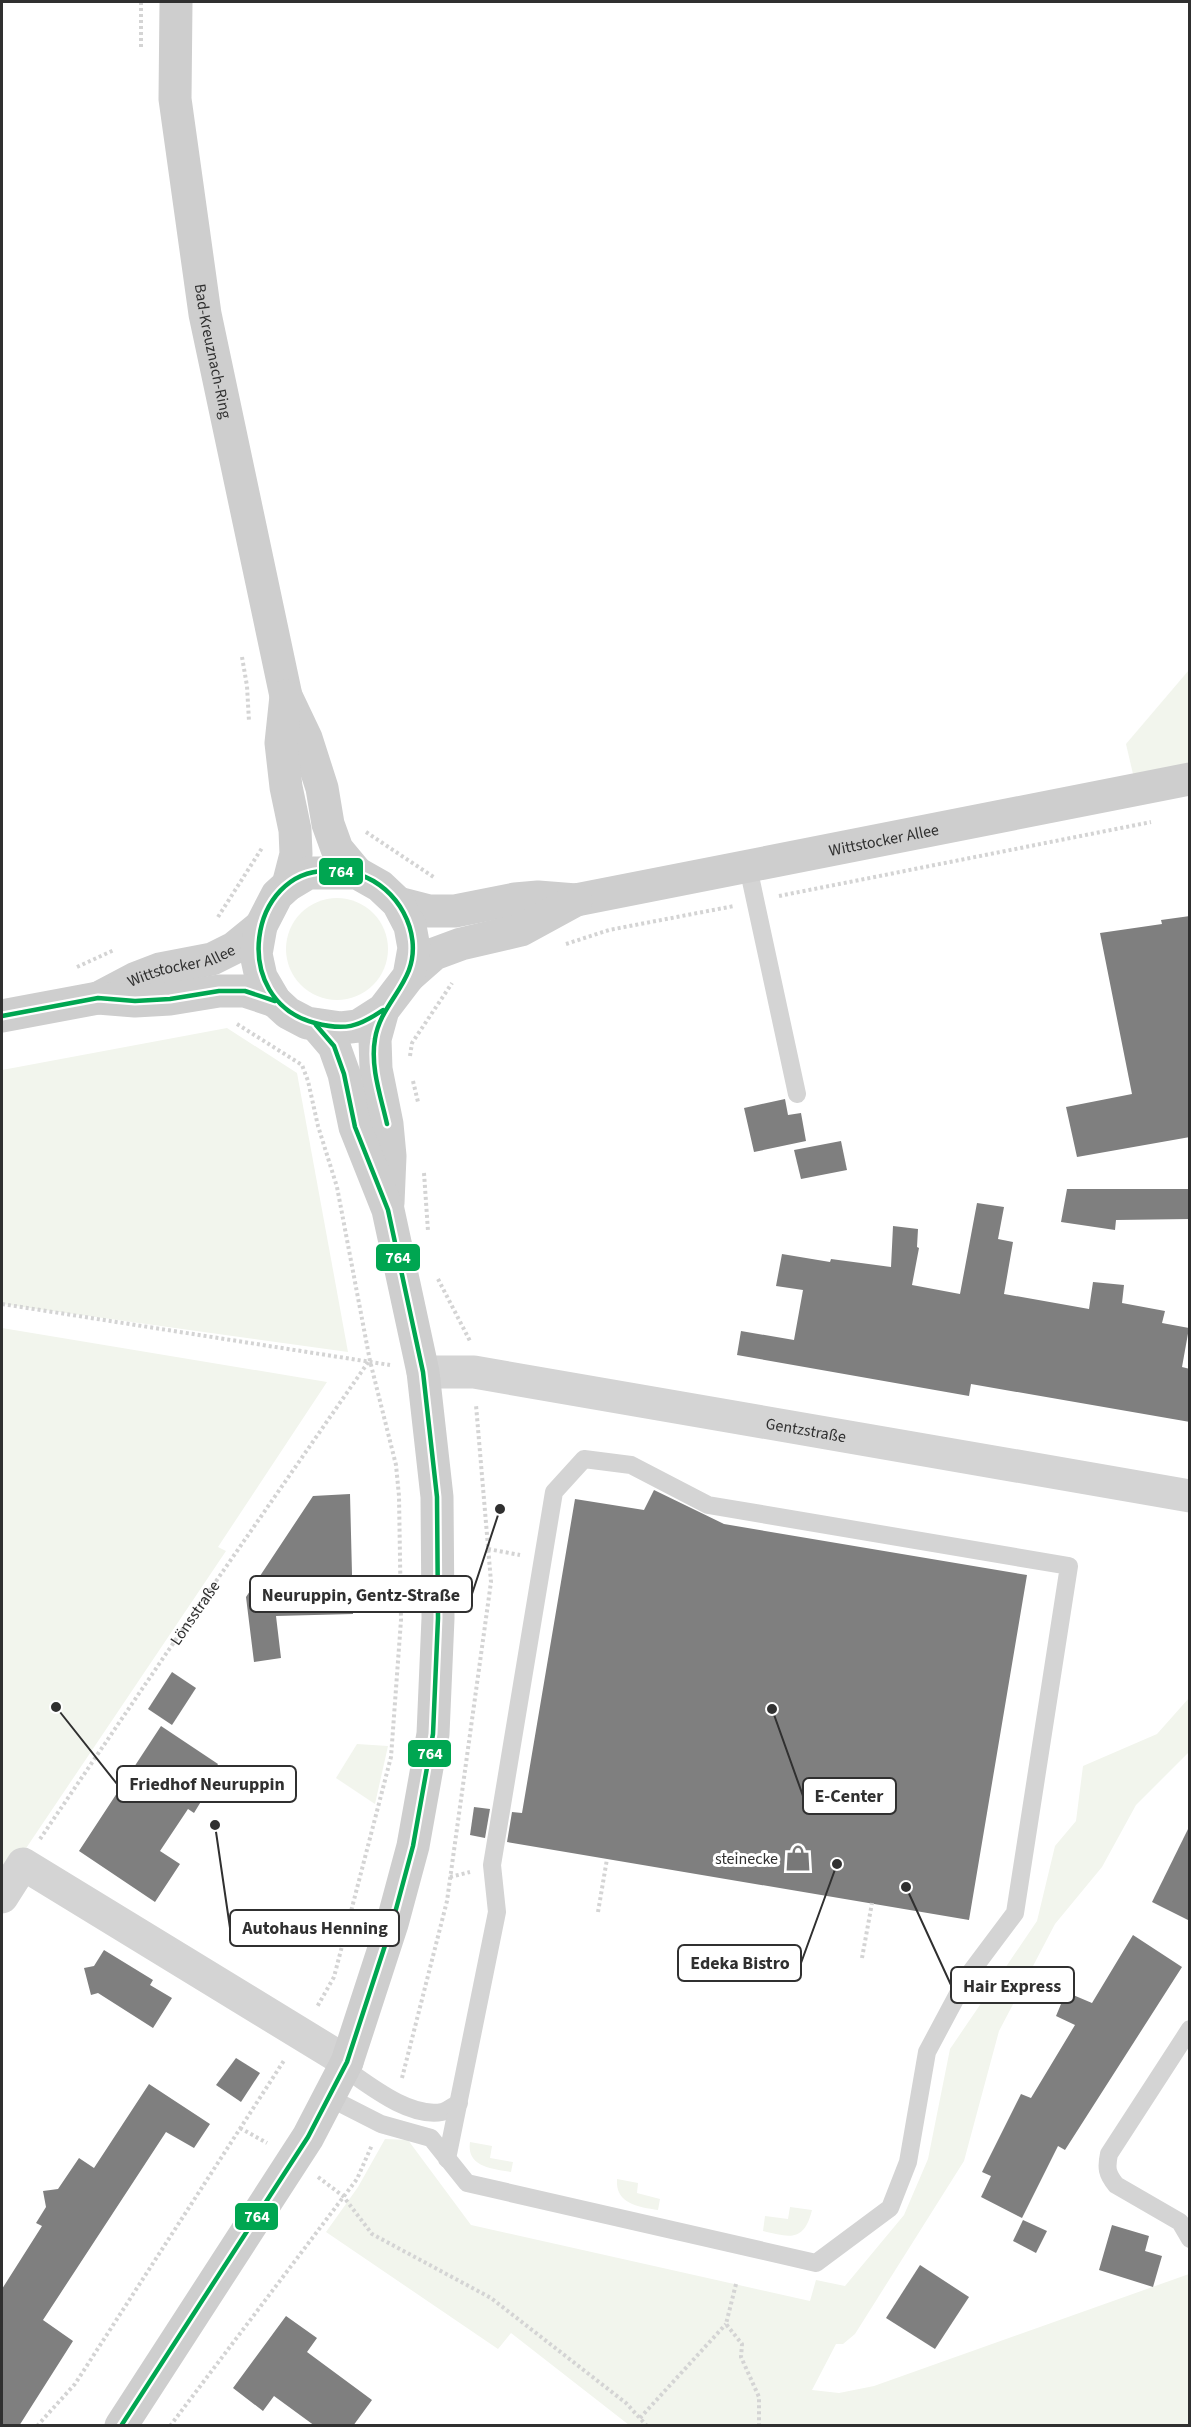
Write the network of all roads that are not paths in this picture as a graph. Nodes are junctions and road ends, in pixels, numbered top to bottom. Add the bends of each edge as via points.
1 (176, 2) edge
2 (286, 696) junction
3 (1190, 779) edge
4 (748, 867) junction
5 (357, 873) junction
6 (288, 885) junction
7 (576, 900) junction
8 (398, 903) junction
9 (261, 926) junction
10 (408, 976) junction
11 (98, 998) junction
12 (275, 1001) junction
13 (384, 1010) junction
14 (2, 1016) edge
15 (316, 1025) junction
16 (797, 1094) dead end
17 (387, 1210) junction
18 (423, 1372) junction
19 (1190, 1496) edge
20 (2, 1897) edge
21 (1190, 2029) edge
22 (346, 2065) junction
23 (328, 2097) junction
24 (459, 2103) junction
25 (447, 2159) junction
26 (1190, 2239) edge
27 (121, 2426) edge

1 - 2 main road, Bad-Kreuznach-Ring via 174,99 205,314
2 - 5 main road, Bad-Kreuznach-Ring via 306,738 337,849
2 - 6 main road, Bad-Kreuznach-Ring via 281,743 296,854
3 - 4 main road, Wittstocker Allee
4 - 7 main road, Wittstocker Allee
4 - 16 lane
5 - 6 main road, Wittstocker Allee via 308,873
5 - 8 main road, Wittstocker Allee via 380,886
6 - 9 main road, Wittstocker Allee
7 - 8 main road via 515,899 455,911 429,911
7 - 10 main road via 521,930 434,954
8 - 10 main road, Wittstocker Allee via 410,926 414,948
9 - 11 main road, Wittstocker Allee via 234,948 212,959 160,969
9 - 12 main road, Wittstocker Allee via 256,954 261,977
10 - 13 main road, Wittstocker Allee
11 - 12 main road, Wittstocker Allee via 170,999 221,1006 245,991
11 - 14 main road, Wittstocker Allee
12 - 15 main road, Wittstocker Allee via 288,1013
13 - 15 main road, Wittstocker Allee via 358,1026
13 - 17 main road via 375,1039 389,1146
15 - 17 main road via 334,1046 345,1074 355,1127
17 - 18 main road
18 - 19 street, Gentzstraße via 474,1372
18 - 22 main road via 437,1497 438,1618 433,1734 413,1846
20 - 22 street via 23,1864
21 - 26 lane via 1109,2154 1107,2165 1108,2176 1116,2185 1180,2222
22 - 23 main road
22 - 24 lane via 393,2102 427,2112 443,2112
23 - 25 lane via 381,2124 431,2138
23 - 27 main road via 308,2137
24 - 25 lane
24 - 25 lane via 497,1912 492,1865 554,1492 584,1459 631,1465 708,1505 1069,1566 1015,1913 967,1977 927,2052 908,2162 890,2208 816,2263 467,2183

